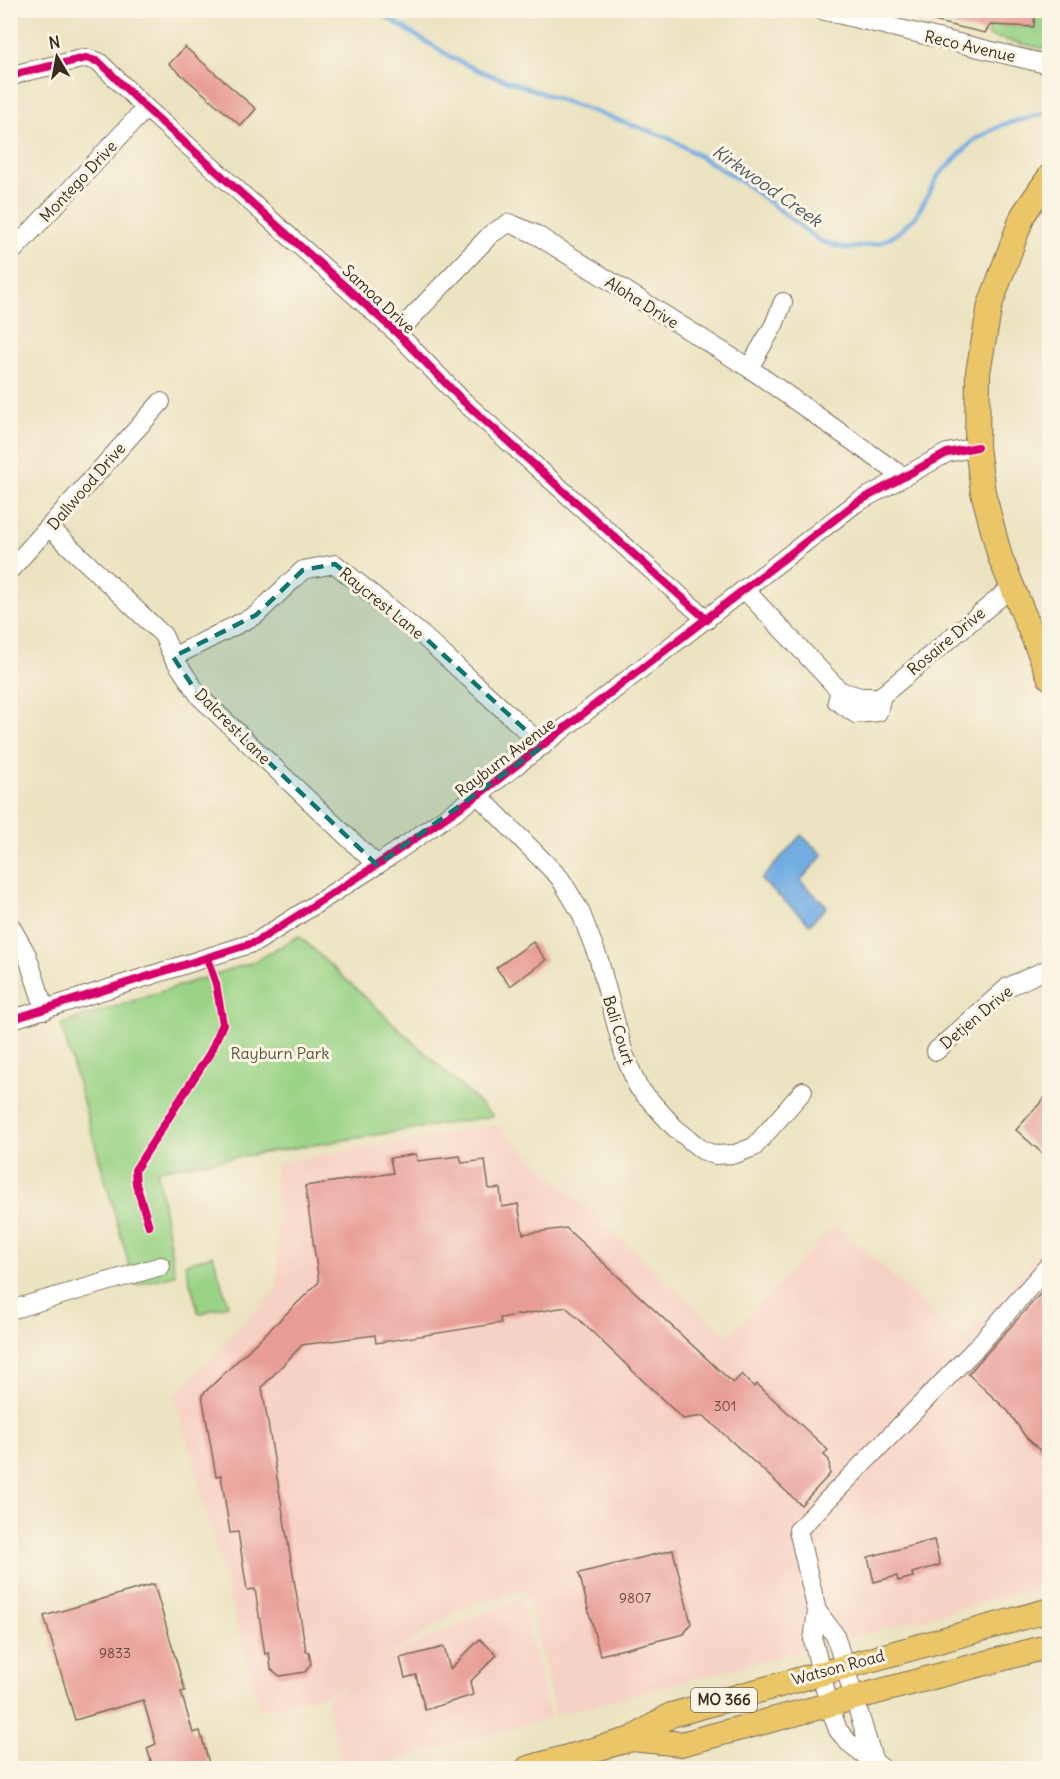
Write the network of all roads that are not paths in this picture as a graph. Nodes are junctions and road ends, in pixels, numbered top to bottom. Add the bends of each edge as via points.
1 (821, 10) edge
2 (1050, 65) edge
3 (10, 78) edge
4 (146, 108) junction
5 (1050, 176) edge
6 (10, 254) edge
7 (783, 302) dead end
8 (397, 333) junction
9 (749, 368) junction
10 (161, 402) dead end
11 (977, 447) junction
12 (902, 476) junction
13 (51, 528) junction
14 (10, 570) edge
15 (1011, 588) junction
16 (744, 589) junction
17 (707, 620) junction
18 (173, 657) junction
19 (1050, 678) edge
20 (543, 746) junction
21 (478, 795) junction
22 (377, 865) junction
23 (10, 925) edge
24 (1050, 968) edge
25 (45, 1010) junction
26 (10, 1020) edge
27 (936, 1051) dead end
28 (803, 1091) dead end
29 (1050, 1264) edge
30 (161, 1266) dead end
31 (10, 1310) edge
32 (1050, 1610) edge
33 (817, 1611) junction
34 (1050, 1646) edge
35 (844, 1665) junction
36 (820, 1672) junction
37 (854, 1699) junction
38 (829, 1705) junction
39 (632, 1739) junction
40 (878, 1764) edge
41 (528, 1768) edge

1 - 2 street, Reco Avenue
3 - 4 street, Samoa Drive via 86,58 99,62
4 - 6 street, Montego Drive
4 - 8 street, Samoa Drive
5 - 11 main road via 1023,215 990,305 978,372
7 - 9 street
8 - 9 street, Aloha Drive via 491,234 509,223 535,234
8 - 17 street, Samoa Drive via 462,400
9 - 12 street, Aloha Drive
10 - 13 street, Dallwood Drive
11 - 12 street, Rayburn Avenue via 946,453
11 - 15 main road via 988,514
12 - 16 street, Rayburn Avenue via 856,503
13 - 14 street, Dallwood Drive
13 - 18 street, Dalcrest Lane via 163,635
15 - 16 street, Rosaire Drive via 882,695 861,697 840,691
15 - 19 main road
16 - 17 street, Rayburn Avenue
17 - 20 street, Rayburn Avenue
18 - 20 street, Raycrest Lane via 256,615 303,570 335,564 422,635
18 - 22 street, Dalcrest Lane via 200,697
20 - 21 street, Rayburn Avenue
21 - 22 street, Rayburn Avenue
21 - 28 street, Bali Court via 560,878 580,911 638,1087 674,1126 702,1150 715,1155 735,1154 754,1147
22 - 25 street, Rayburn Avenue via 256,942
23 - 25 street via 27,955
24 - 27 street, Detjen Drive via 1008,987
25 - 26 street, Rayburn Avenue
29 - 33 street via 976,1348 798,1530
30 - 31 street
32 - 35 main road, Watson Road / MO 366
33 - 35 street via 835,1635
33 - 36 street via 813,1640
34 - 37 main road, Watson Road / MO 366
35 - 36 main road, Watson Road / MO 366
35 - 37 street
36 - 38 street
36 - 39 main road, Watson Road / MO 366 via 671,1715
37 - 38 main road, Watson Road / MO 366
37 - 40 street
38 - 39 main road, Watson Road / MO 366 via 681,1744
38 - 40 street via 843,1736
39 - 41 main road, Watson Road / MO 366

